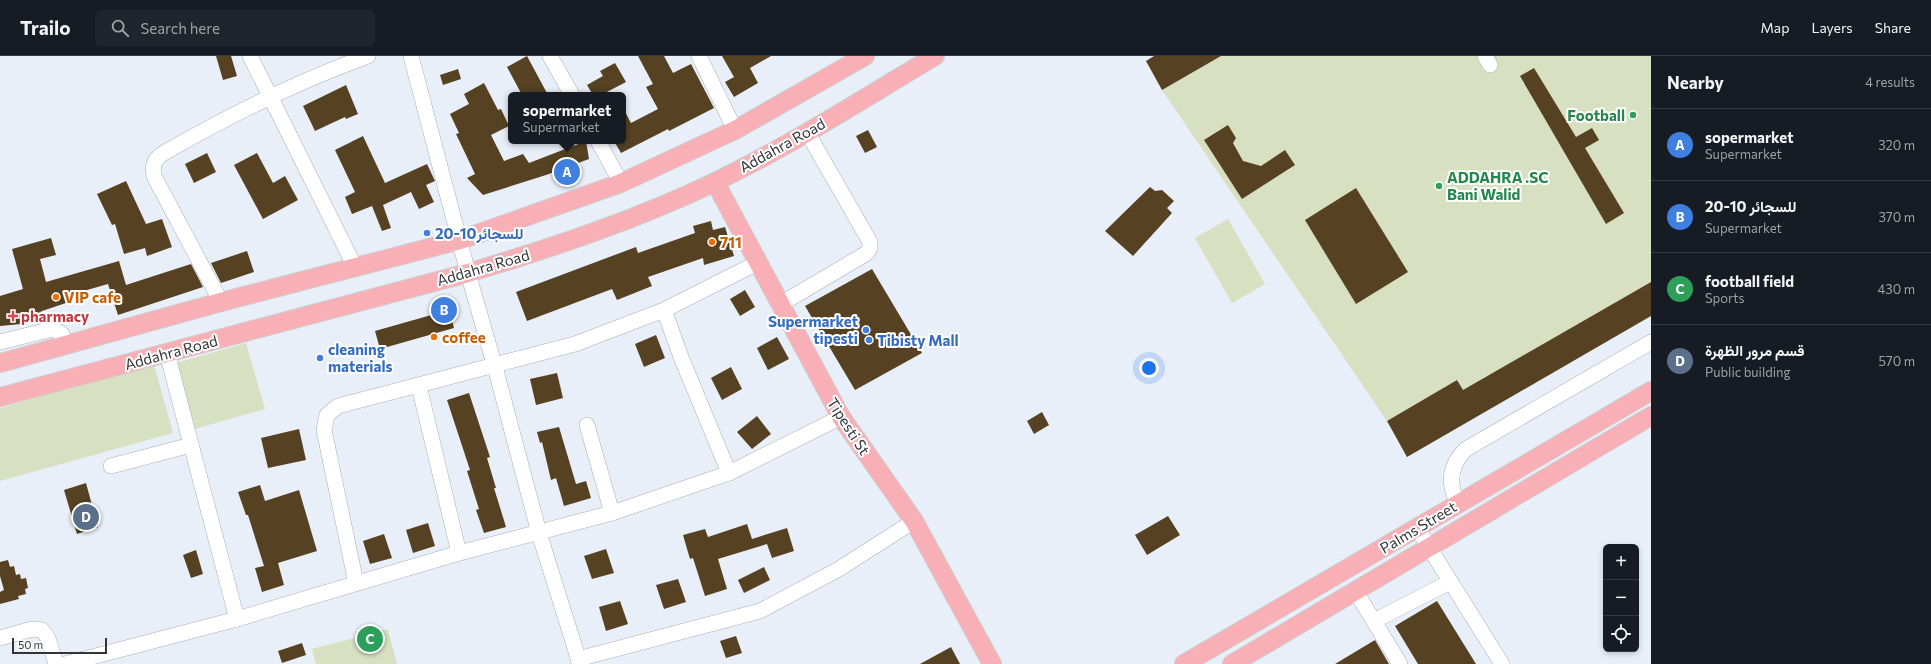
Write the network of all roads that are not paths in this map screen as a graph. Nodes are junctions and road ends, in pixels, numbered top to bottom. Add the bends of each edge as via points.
1 (250, 56) edge
2 (368, 56) edge
3 (412, 56) edge
4 (550, 56) edge
5 (699, 56) edge
6 (865, 56) edge
7 (935, 56) edge
8 (570, 92) edge
9 (270, 97) junction
10 (735, 130) junction
11 (807, 132) junction
12 (600, 144) edge
13 (715, 182) junction
14 (621, 183) junction
15 (460, 240) junction
16 (757, 263) junction
17 (355, 267) junction
18 (468, 273) junction
19 (221, 302) junction
20 (779, 305) junction
21 (664, 310) junction
22 (0, 342) edge
23 (1651, 342) edge
24 (66, 346) junction
25 (167, 353) junction
26 (0, 363) edge
27 (495, 367) junction
28 (418, 386) junction
29 (1651, 391) edge
30 (0, 397) edge
31 (1651, 416) edge
32 (841, 417) junction
33 (587, 425) dead end
34 (191, 445) junction
35 (111, 466) dead end
36 (728, 473) junction
37 (1458, 503) junction
38 (612, 513) junction
39 (914, 521) junction
40 (1417, 528) junction
41 (539, 533) junction
42 (1430, 548) junction
43 (459, 553) junction
44 (1450, 582) junction
45 (356, 583) junction
46 (1356, 592) junction
47 (237, 619) junction
48 (1374, 621) junction
49 (0, 638) edge
50 (579, 662) edge
51 (56, 664) edge
52 (65, 664) edge
53 (992, 664) edge
54 (1184, 664) edge
55 (1232, 664) edge
56 (1400, 664) edge
57 (1502, 664) edge

1 - 9 street
2 - 9 street
3 - 15 street
4 - 8 street
5 - 10 street
6 - 10 main road
7 - 11 main road, Addahra Road
9 - 17 street
9 - 19 street via 162,154 154,165 155,178
10 - 14 main road
11 - 13 main road, Addahra Road
11 - 20 street via 870,242 870,248 867,253
12 - 14 street
13 - 16 main road, Tipesti St
13 - 18 main road, Addahra Road via 527,255
14 - 15 main road
15 - 17 main road
15 - 18 street
16 - 20 main road, Tipesti St
16 - 21 street
17 - 19 main road
18 - 25 main road, Addahra Road
18 - 27 street
19 - 24 main road
20 - 32 main road, Tipesti St
21 - 27 street via 575,344
21 - 36 street
22 - 24 street via 53,329 62,334
23 - 37 street via 1466,449 1452,470 1451,487
24 - 26 main road
25 - 30 main road, Addahra Road
25 - 34 street
27 - 28 street
27 - 41 street
28 - 43 street
28 - 45 street via 338,406 328,416 325,424 324,430
29 - 37 main road, Palms Street
31 - 42 main road, Palms Street
32 - 36 street
32 - 39 main road, Tipesti St
33 - 38 street
34 - 35 street
34 - 47 street
36 - 38 street
37 - 40 main road, Palms Street
38 - 41 street
39 - 50 street via 833,573 760,611
39 - 53 main road, Tipesti St
40 - 42 street
40 - 54 main road, Palms Street
41 - 43 street
41 - 50 street
42 - 44 street
42 - 46 main road, Palms Street
43 - 45 street
44 - 48 street
44 - 57 street
45 - 47 street
46 - 48 street
46 - 55 main road, Palms Street
47 - 52 street
48 - 56 street
49 - 51 street via 32,629 42,630 48,638

